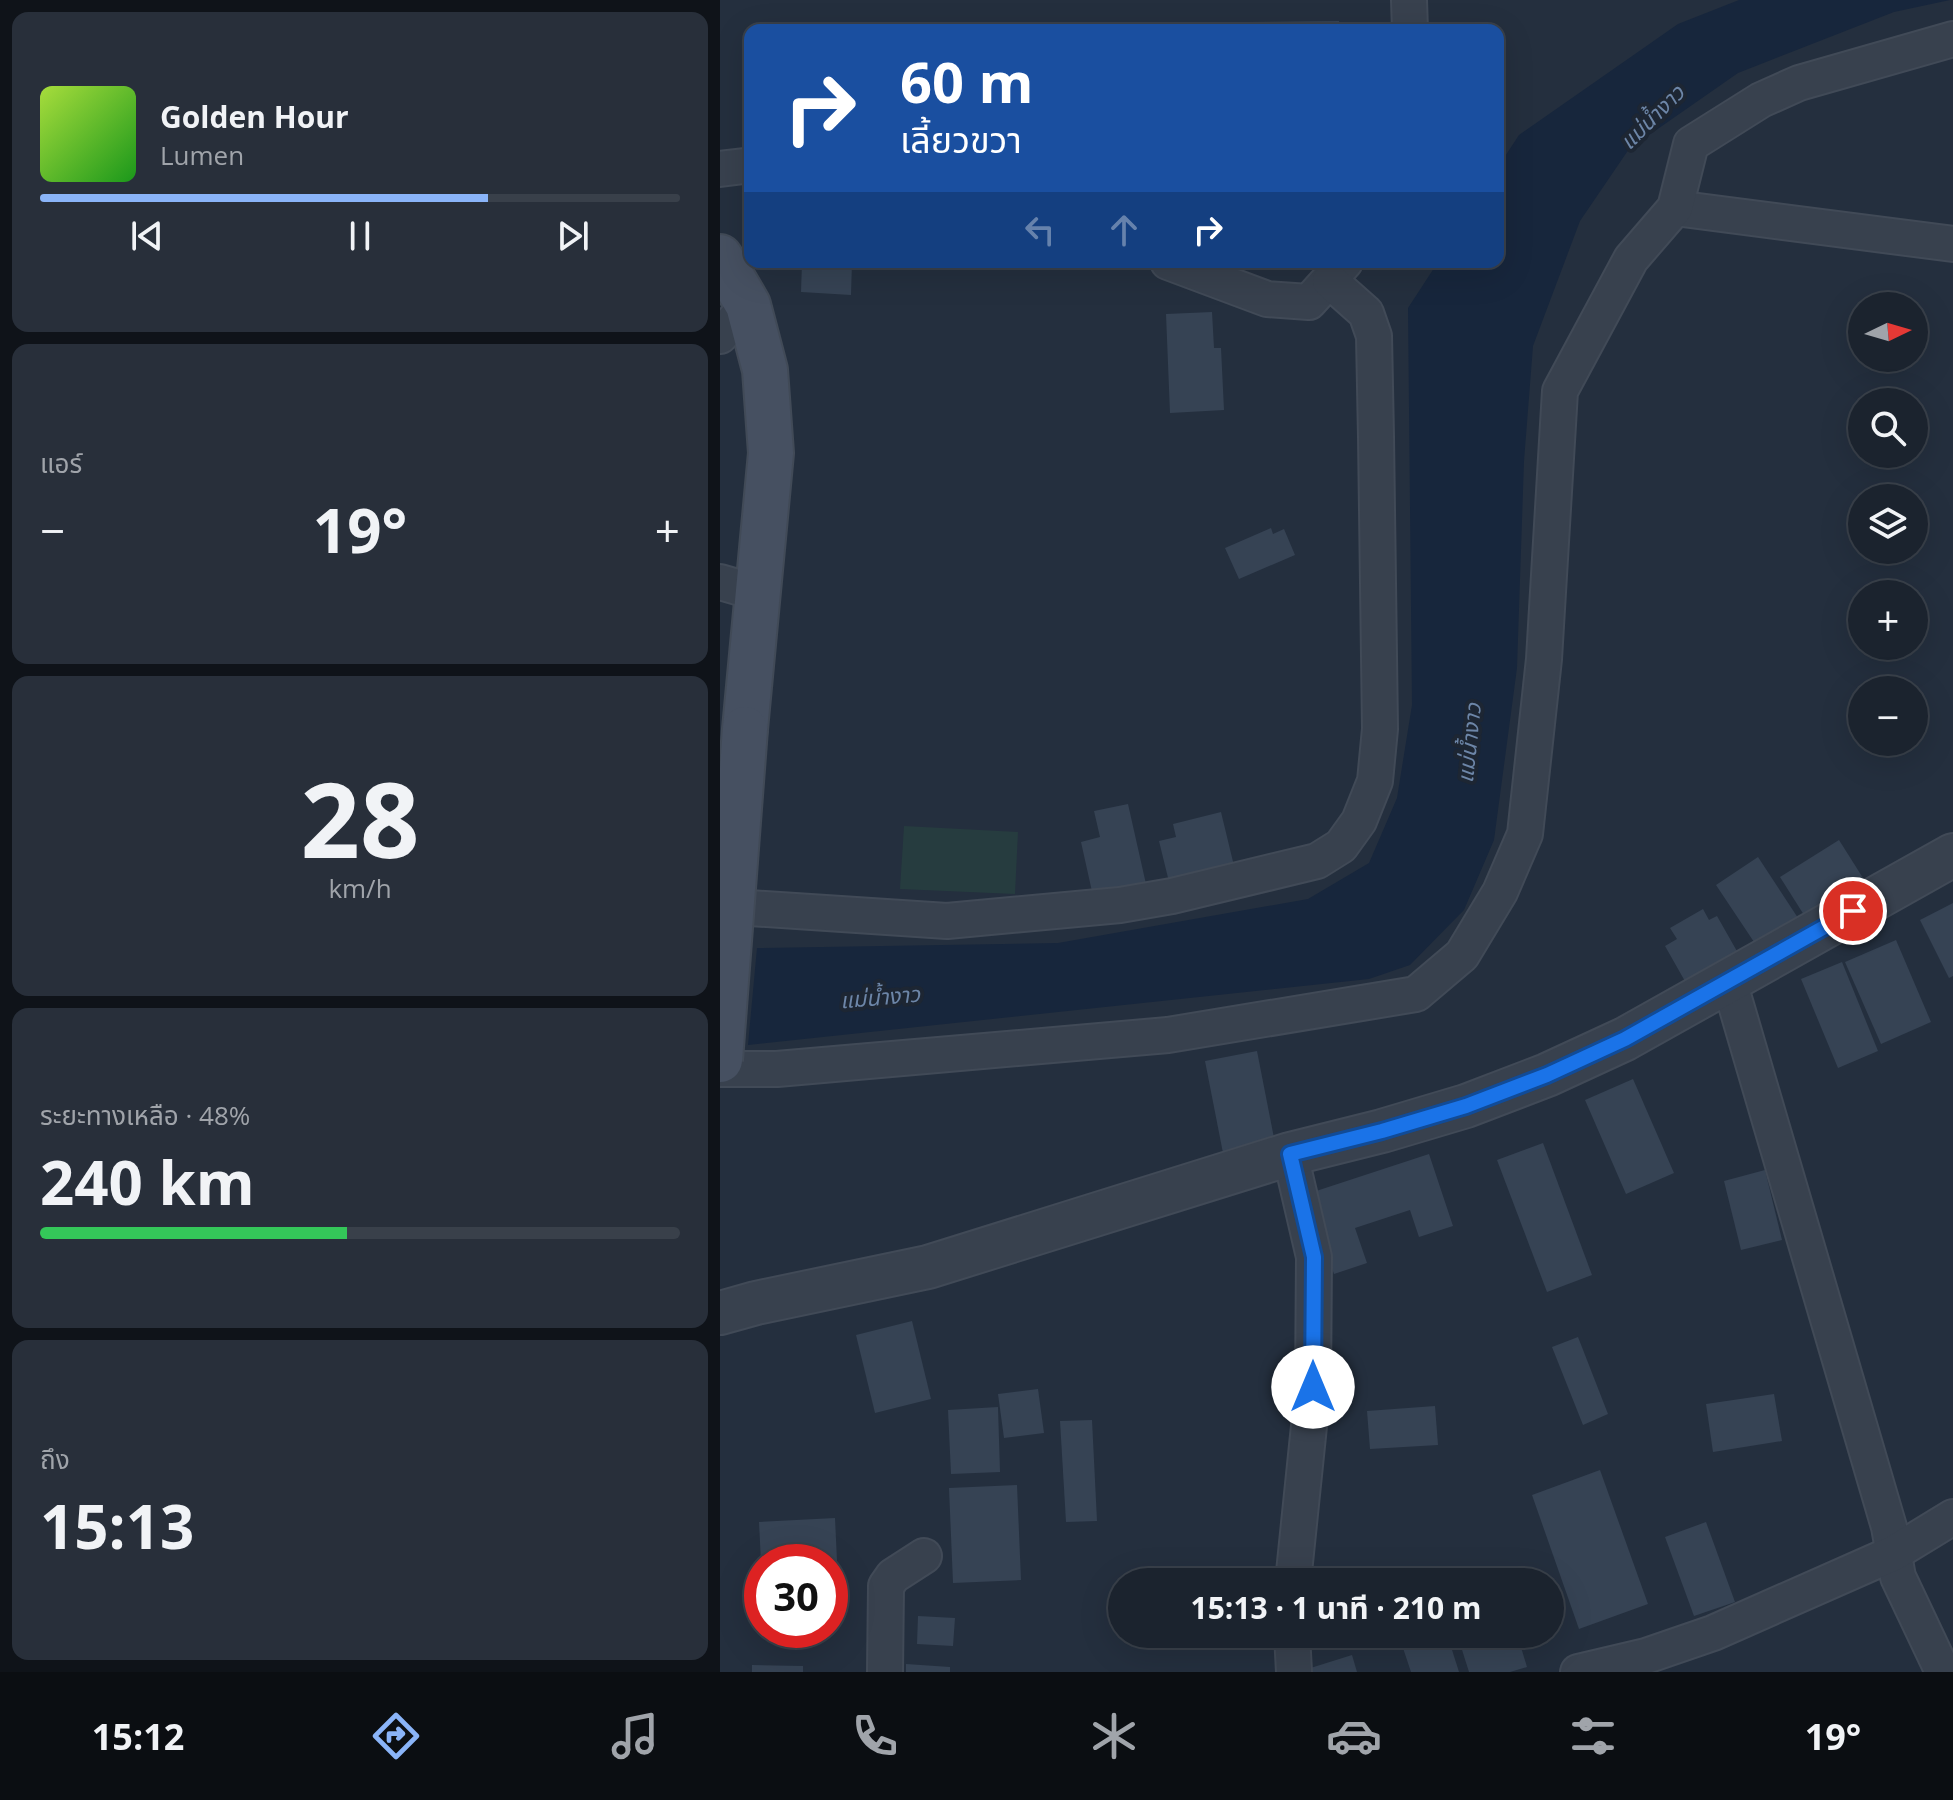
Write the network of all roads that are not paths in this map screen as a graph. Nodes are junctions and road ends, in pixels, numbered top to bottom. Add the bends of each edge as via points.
1 (1409, 0) edge
2 (1410, 24) edge
3 (1953, 39) edge
4 (744, 166) edge
5 (720, 169) edge
6 (1675, 208) junction
7 (1953, 244) edge
8 (720, 257) edge
9 (1184, 268) edge
10 (1337, 271) edge
11 (734, 320) edge
12 (739, 588) edge
13 (1953, 855) edge
14 (720, 902) edge
15 (1729, 981) junction
16 (720, 1060) edge
17 (720, 1069) edge
18 (1290, 1154) junction
19 (720, 1313) edge
20 (1953, 1517) edge
21 (1894, 1553) junction
22 (924, 1556) dead end
23 (1294, 1568) edge
24 (1293, 1648) edge
25 (885, 1672) edge
26 (1294, 1672) edge
27 (1578, 1672) edge
28 (1943, 1672) edge

1 - 2 street
3 - 6 street via 1799,83 1761,100 1691,144
4 - 5 street
6 - 7 street
6 - 17 street via 1631,259 1560,391 1544,659 1525,834 1500,892 1462,955 1416,994 1168,1035 777,1069
8 - 11 main road
9 - 10 street via 1267,299 1309,302
10 - 14 street via 1366,313 1374,336 1380,729 1375,781 1359,821 1341,846 1317,861 1172,896 947,921
11 - 12 main road via 765,370 771,453
12 - 16 main road, bridge via 745,729
13 - 15 street
15 - 18 street via 1547,1075 1466,1106
15 - 21 street
18 - 19 street via 928,1267
18 - 23 street via 1314,1257 1313,1387
20 - 21 street
21 - 27 street via 1713,1633
21 - 28 street via 1898,1577
22 - 25 street via 886,1586
24 - 26 street

